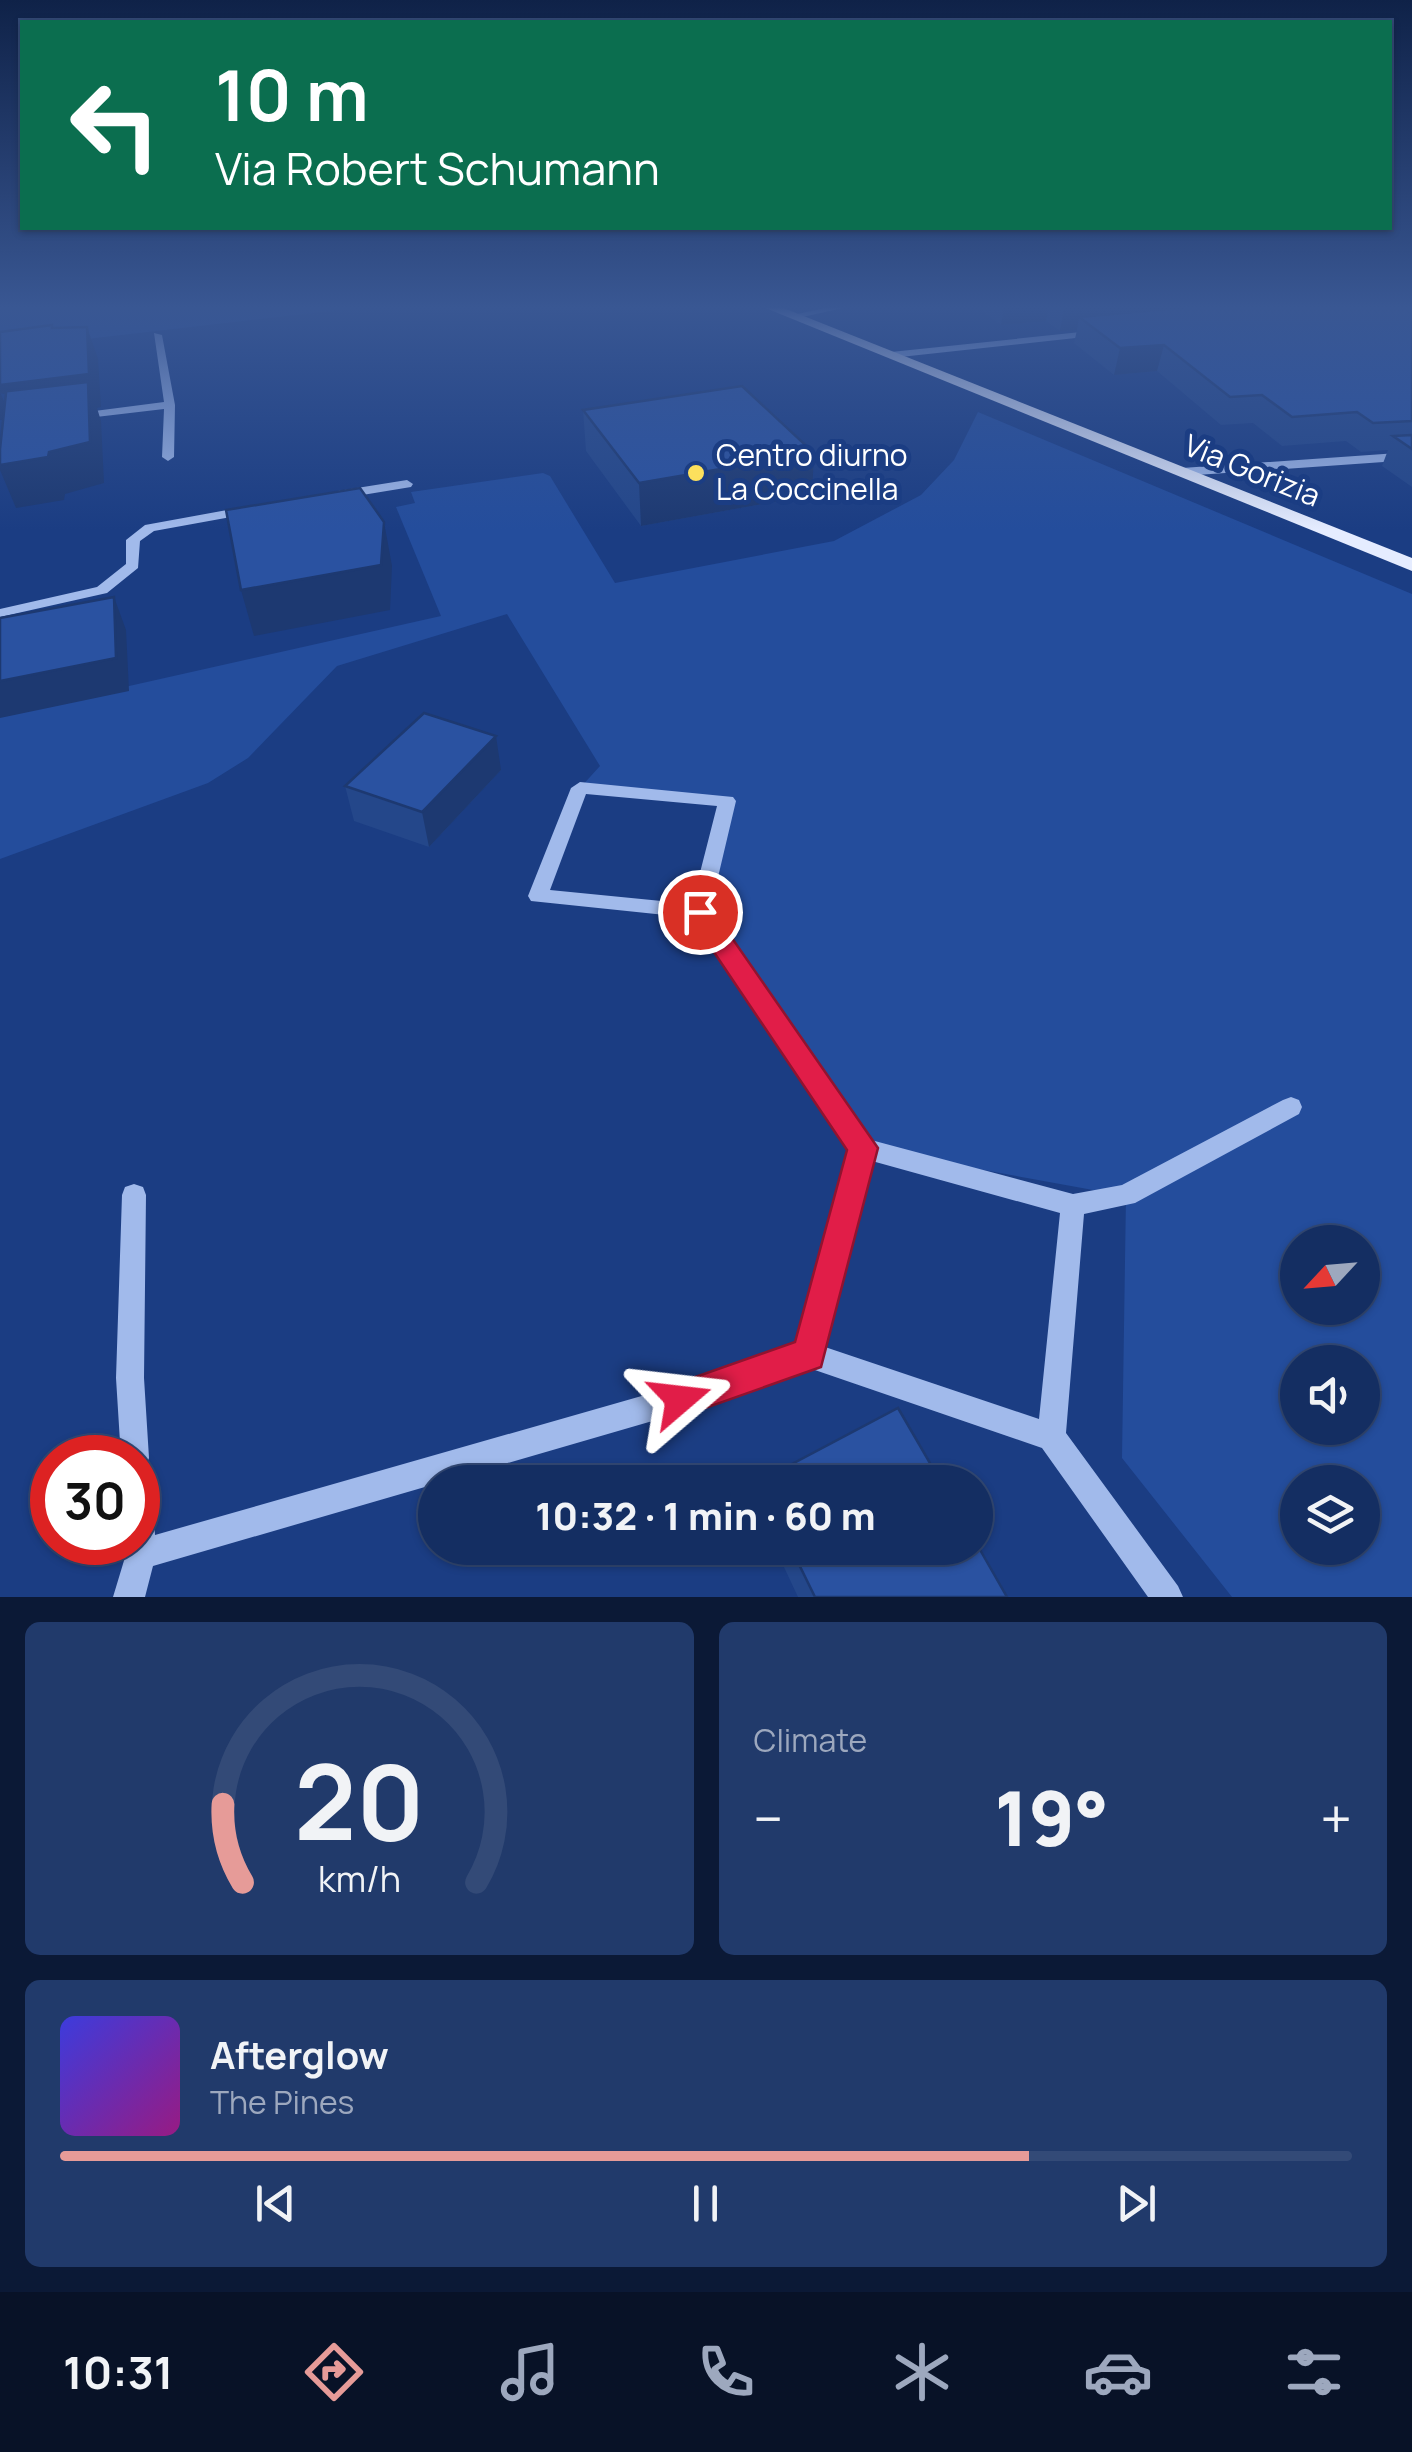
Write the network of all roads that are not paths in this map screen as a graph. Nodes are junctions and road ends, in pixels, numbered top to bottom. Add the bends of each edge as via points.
1 (166, 382) edge
2 (957, 382) edge
3 (170, 405) junction
4 (57, 419) edge
5 (1412, 456) edge
6 (168, 457) dead end
7 (1182, 472) junction
8 (407, 484) dead end
9 (315, 499) edge
10 (260, 508) edge
11 (1412, 565) edge
12 (0, 613) edge
13 (700, 912) junction
14 (1291, 1107) dead end
15 (863, 1148) junction
16 (134, 1195) dead end
17 (1072, 1206) junction
18 (809, 1355) junction
19 (133, 1435) edge
20 (1051, 1437) junction
21 (160, 1548) edge
22 (137, 1565) edge
23 (129, 1597) edge
24 (1167, 1597) edge

1 - 3 street
2 - 7 main road, Via Gorizia
3 - 4 street
3 - 6 street
5 - 7 street
7 - 11 main road, Via Gorizia
8 - 9 street
10 - 12 street via 150,528 133,540 133,565 102,590
13 - 13 street via 538,896 580,788 727,800
13 - 15 street
14 - 17 street via 1126,1195
15 - 17 street
15 - 18 street
16 - 19 street
17 - 20 street
18 - 20 street
18 - 21 street via 680,1399
20 - 24 street
22 - 23 street

